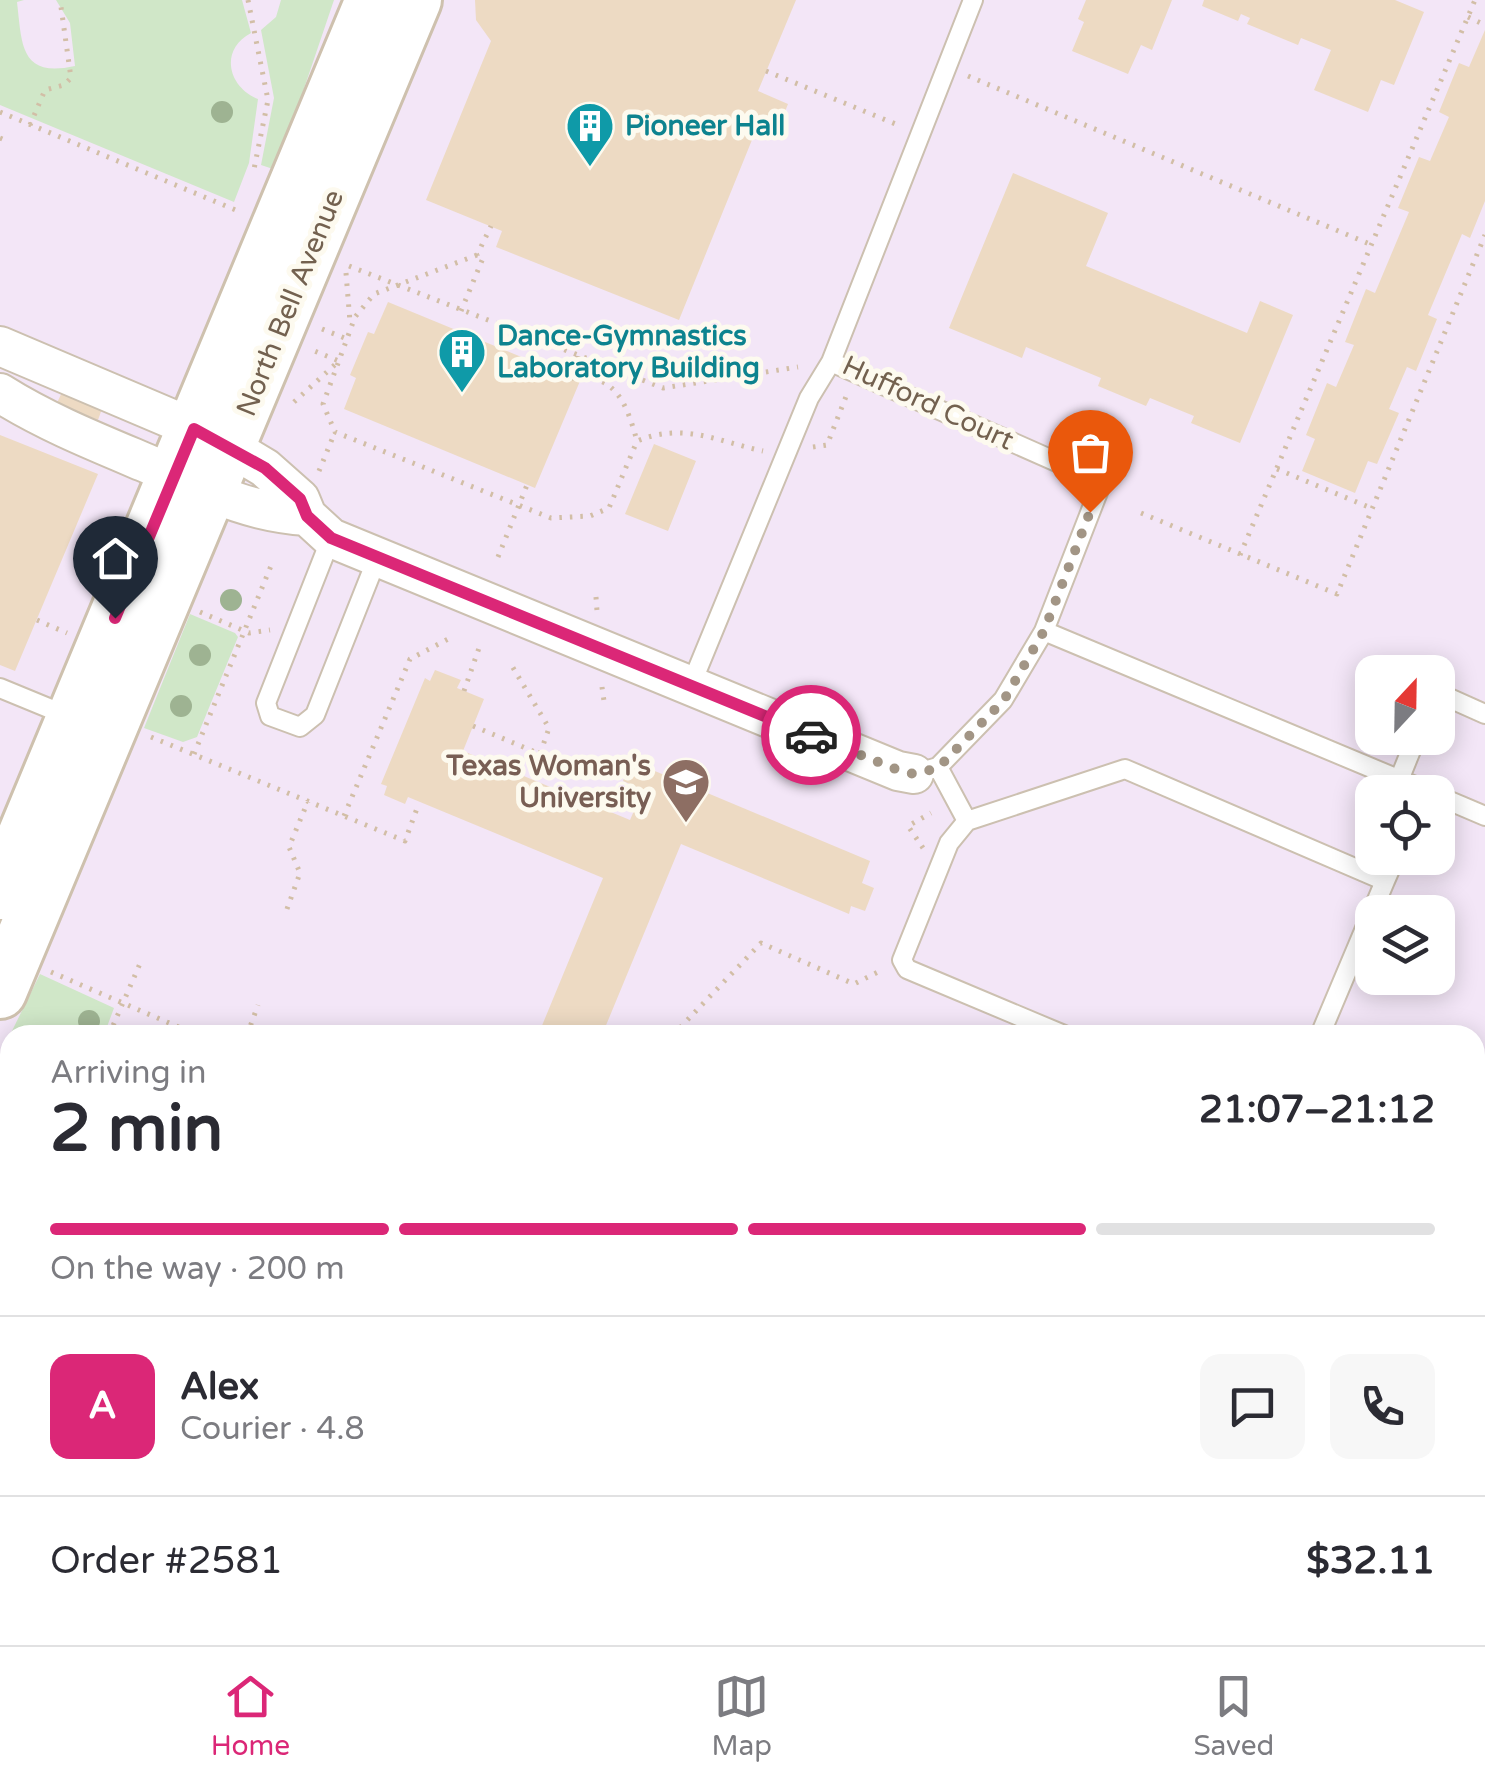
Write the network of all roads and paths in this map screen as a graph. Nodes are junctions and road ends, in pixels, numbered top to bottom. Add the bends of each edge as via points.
1 (248, 0) edge
2 (372, 0) edge
3 (416, 0) edge
4 (973, 0) edge
5 (1475, 0) edge
6 (61, 7) dead end
7 (1468, 17) junction
8 (1485, 24) edge
9 (947, 67) junction
10 (766, 71) dead end
11 (0, 112) edge
12 (30, 125) junction
13 (920, 134) junction
14 (266, 177) dead end
15 (244, 198) dead end
16 (491, 226) dead end
17 (1485, 235) edge
18 (1372, 245) junction
19 (348, 250) dead end
20 (477, 256) junction
21 (346, 265) junction
22 (400, 286) junction
23 (461, 311) junction
24 (320, 328) dead end
25 (351, 328) junction
26 (347, 339) junction
27 (297, 343) dead end
28 (0, 346) edge
29 (578, 356) junction
30 (339, 361) junction
31 (831, 362) junction
32 (856, 373) junction
33 (0, 393) edge
34 (286, 410) dead end
35 (336, 432) junction
36 (212, 438) junction
37 (637, 441) junction
38 (789, 448) junction
39 (1276, 469) junction
40 (192, 485) junction
41 (527, 485) dead end
42 (518, 506) junction
43 (1372, 509) junction
44 (318, 511) junction
45 (1141, 513) dead end
46 (1240, 555) junction
47 (378, 556) junction
48 (498, 557) dead end
49 (273, 561) dead end
50 (188, 606) dead end
51 (1044, 631) junction
52 (247, 632) junction
53 (452, 637) dead end
54 (478, 648) dead end
55 (509, 662) dead end
56 (691, 686) junction
57 (0, 688) edge
58 (464, 691) dead end
59 (603, 692) dead end
60 (1455, 701) edge
61 (604, 702) dead end
62 (1485, 714) edge
63 (73, 718) junction
64 (473, 726) dead end
65 (138, 732) dead end
66 (194, 754) junction
67 (926, 771) junction
68 (1387, 775) edge
69 (308, 801) junction
70 (419, 803) dead end
71 (1455, 804) edge
72 (931, 813) dead end
73 (344, 816) junction
74 (1485, 816) edge
75 (967, 821) junction
76 (908, 826) dead end
77 (1388, 875) edge
78 (1386, 880) junction
79 (0, 893) edge
80 (287, 909) dead end
81 (142, 959) dead end
82 (902, 960) junction
83 (20, 979) edge
84 (122, 1004) junction
85 (258, 1006) dead end
86 (113, 1025) edge
87 (173, 1025) edge
88 (251, 1025) edge
89 (683, 1025) edge
90 (1040, 1025) edge
91 (1324, 1025) edge

1 - 14 path via 268,100 254,171
2 - 36 main road, North Bell Avenue
3 - 36 main road, North Bell Avenue
4 - 9 lane, Hufford Court
5 - 7 path
6 - 12 path via 70,78 46,90
7 - 8 path
7 - 18 path
9 - 13 lane, Hufford Court
9 - 18 path
10 - 13 path
11 - 12 path
12 - 15 path via 239,211
13 - 31 lane, Hufford Court
16 - 20 path
17 - 43 path
18 - 39 path
19 - 21 path
20 - 22 path
20 - 23 path via 483,258
21 - 22 path
21 - 25 path
22 - 23 path
22 - 25 path via 374,294
23 - 29 path
24 - 26 path
25 - 26 path
26 - 30 path
27 - 30 path
28 - 36 street
29 - 31 path via 663,388
29 - 37 path via 573,378 609,383
30 - 34 path
30 - 35 path via 324,404
31 - 32 lane, Hufford Court
31 - 38 lane
32 - 38 path via 828,446
32 - 51 lane, Hufford Court via 1102,482
33 - 40 street via 36,416
35 - 42 path
35 - 44 path
36 - 40 main road, North Bell Avenue
36 - 44 street via 265,468
37 - 38 path via 684,431 762,451
37 - 42 path via 609,508 551,518
38 - 56 lane
39 - 43 path
39 - 46 path
40 - 44 street via 278,514
40 - 63 main road, North Bell Avenue
40 - 83 main road, North Bell Avenue
41 - 42 path
42 - 48 path
43 - 46 path via 1337,594
44 - 47 street
44 - 47 lane via 266,703 270,716 300,726 314,716
45 - 46 path
47 - 56 street
49 - 52 path
50 - 52 path
51 - 67 lane, Hufford Court via 1004,700
51 - 68 lane
52 - 66 path
53 - 73 path via 410,659
54 - 58 path
55 - 64 path via 548,728 540,754
56 - 67 street via 898,770
57 - 63 lane
59 - 61 path
60 - 62 lane
63 - 79 main road, North Bell Avenue
65 - 66 path
66 - 69 path
67 - 75 lane
69 - 73 path
69 - 80 path via 290,847 300,873
70 - 73 path via 405,841
71 - 74 lane
72 - 76 path
75 - 78 lane via 1126,770
75 - 82 lane via 950,843
77 - 78 lane
78 - 91 lane
81 - 84 path
82 - 89 path via 854,984 761,943
82 - 90 lane via 907,969
83 - 84 path
84 - 86 path
84 - 87 path
85 - 88 path

